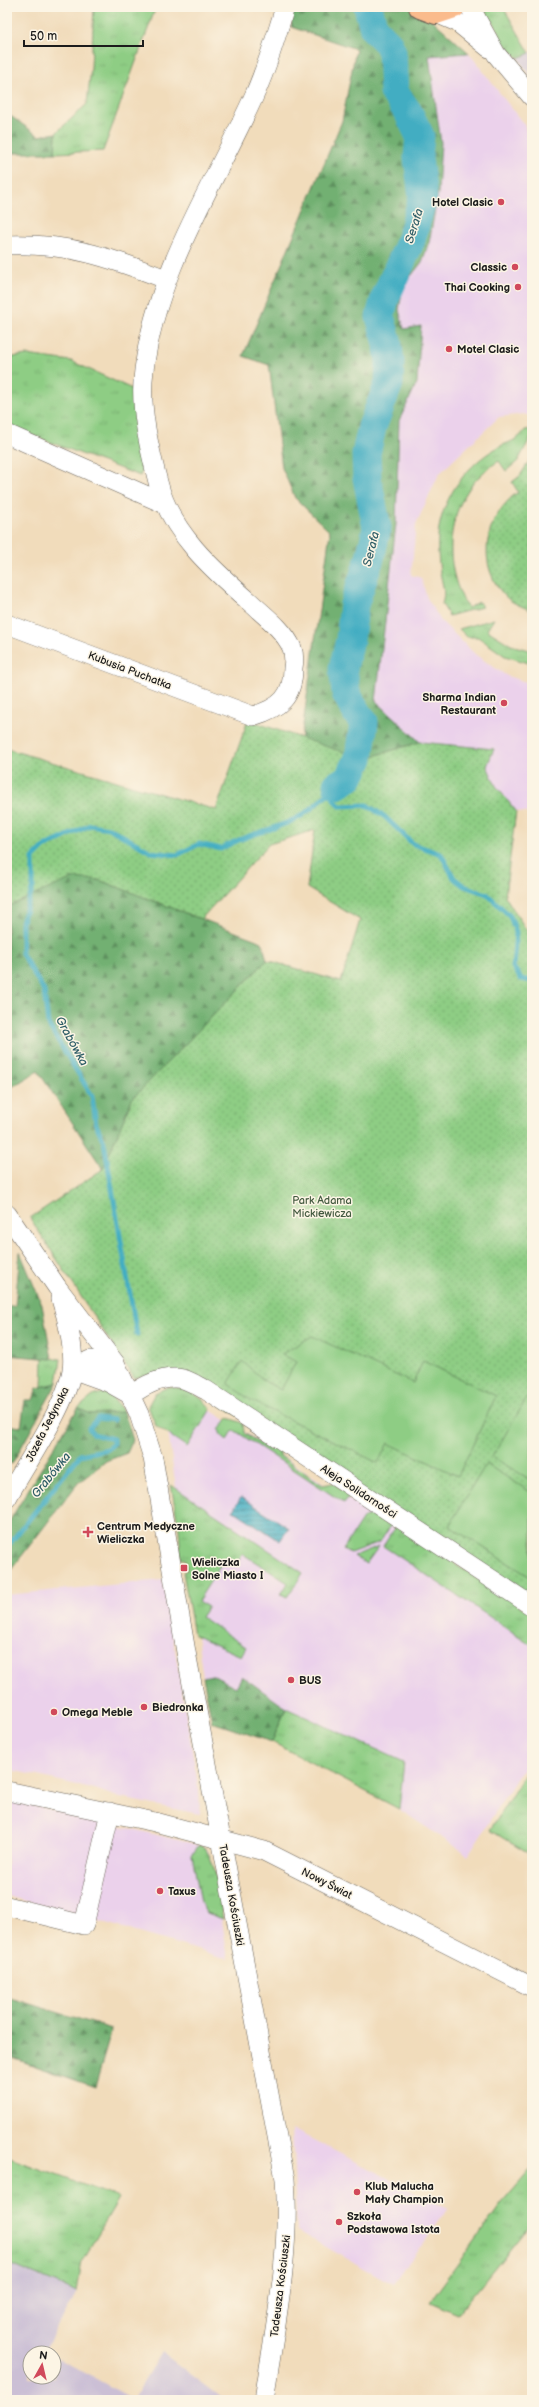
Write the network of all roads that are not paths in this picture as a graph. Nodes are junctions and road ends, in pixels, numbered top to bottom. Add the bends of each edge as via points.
1 (285, 7) edge
2 (470, 7) edge
3 (437, 9) edge
4 (496, 54) junction
5 (532, 97) edge
6 (7, 245) edge
7 (166, 279) junction
8 (7, 434) edge
9 (163, 503) junction
10 (7, 624) edge
11 (7, 1214) edge
12 (57, 1287) junction
13 (115, 1363) junction
14 (72, 1369) junction
15 (131, 1395) junction
16 (9, 1491) edge
17 (532, 1606) edge
18 (7, 1791) edge
19 (110, 1812) junction
20 (222, 1838) junction
21 (7, 1906) edge
22 (532, 1987) edge
23 (264, 2400) edge

1 - 7 street via 255,93
2 - 4 street
3 - 4 street
4 - 5 street
6 - 7 street via 37,244 76,249 104,256
7 - 9 street via 152,322 143,372 144,413
8 - 9 street
9 - 10 street, Kubusia Puchatka via 188,540 212,568 280,630 292,648 293,683 286,698 271,710 253,716
11 - 12 street, Tadeusza Kościuszki
12 - 13 street, Tadeusza Kościuszki
12 - 14 street, Tadeusza Kościuszki via 68,1321
13 - 14 street via 90,1360
13 - 15 street, Tadeusza Kościuszki
14 - 15 street via 108,1382
14 - 16 street, Józefa Jedynaka via 64,1394
15 - 17 street, Aleja Solidarności via 142,1387 160,1380 183,1379 206,1390
15 - 20 street, Tadeusza Kościuszki via 154,1464 186,1652
18 - 19 street, Nowy Świat
19 - 20 street, Nowy Świat
19 - 21 street via 84,1925
20 - 22 street, Nowy Świat via 264,1851
20 - 23 street, Tadeusza Kościuszki via 280,2152 287,2205 284,2266

